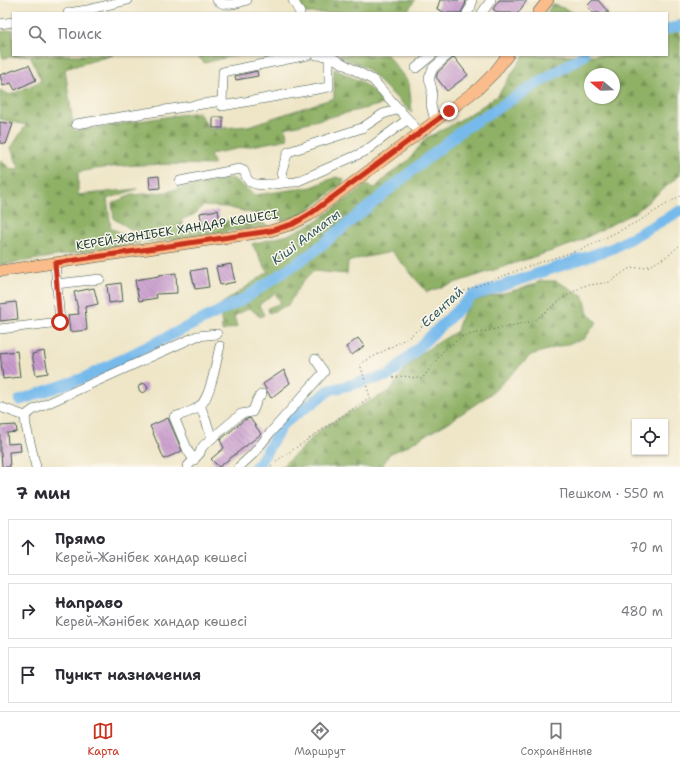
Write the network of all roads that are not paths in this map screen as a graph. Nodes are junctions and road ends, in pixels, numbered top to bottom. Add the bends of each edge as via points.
1 (128, 0) edge
2 (217, 0) edge
3 (248, 0) edge
4 (293, 0) edge
5 (472, 0) edge
6 (491, 0) edge
7 (548, 0) edge
8 (74, 12) edge
9 (299, 12) edge
10 (468, 12) edge
11 (483, 12) edge
12 (539, 12) edge
13 (12, 22) edge
14 (0, 24) edge
15 (303, 56) edge
16 (328, 56) edge
17 (431, 56) edge
18 (447, 56) edge
19 (507, 56) edge
20 (416, 68) dead end
21 (222, 101) junction
22 (399, 109) junction
23 (408, 119) junction
24 (435, 121) junction
25 (76, 124) dead end
26 (419, 132) junction
27 (180, 181) dead end
28 (285, 182) junction
29 (55, 263) junction
30 (0, 271) edge
31 (100, 279) dead end
32 (56, 284) junction
33 (0, 329) edge
34 (217, 334) dead end
35 (220, 346) dead end
36 (315, 359) dead end
37 (262, 394) dead end
38 (199, 406) junction
39 (0, 407) edge
40 (25, 416) junction
41 (212, 438) junction
42 (194, 460) junction
43 (36, 467) edge
44 (187, 467) edge
45 (239, 467) edge

1 - 8 street
2 - 3 street via 226,5
4 - 9 street
5 - 10 street
6 - 11 street
7 - 12 main road
13 - 14 street
15 - 21 street via 224,72
16 - 21 street via 329,87 222,106
16 - 22 street via 373,80
17 - 20 street
18 - 24 street via 433,68 428,78 432,88 431,105
19 - 24 main road, КЕРЕЙ-ЖӘНІБЕК ХАНДАР КӨШЕСІ via 479,88
21 - 25 street
22 - 23 street
22 - 28 street via 382,114 362,128 288,152 282,173
23 - 26 street
23 - 28 street via 364,152 296,182
24 - 26 main road, КЕРЕЙ-ЖӘНІБЕК ХАНДАР КӨШЕСІ
26 - 29 main road, КЕРЕЙ-ЖӘНІБЕК ХАНДАР КӨШЕСІ via 325,204 293,224 270,231
27 - 28 street via 239,170 244,171 249,181 258,185
29 - 30 main road, КЕРЕЙ-ЖӘНІБЕК ХАНДАР КӨШЕСІ
29 - 32 street
31 - 32 street
32 - 33 street via 60,322
34 - 40 street via 197,336 33,410
35 - 38 street via 209,391
36 - 45 street via 324,372
37 - 41 street via 257,398 252,412 241,414
38 - 41 street
38 - 42 street via 174,417
39 - 40 street
40 - 43 street
41 - 42 street
42 - 44 street

